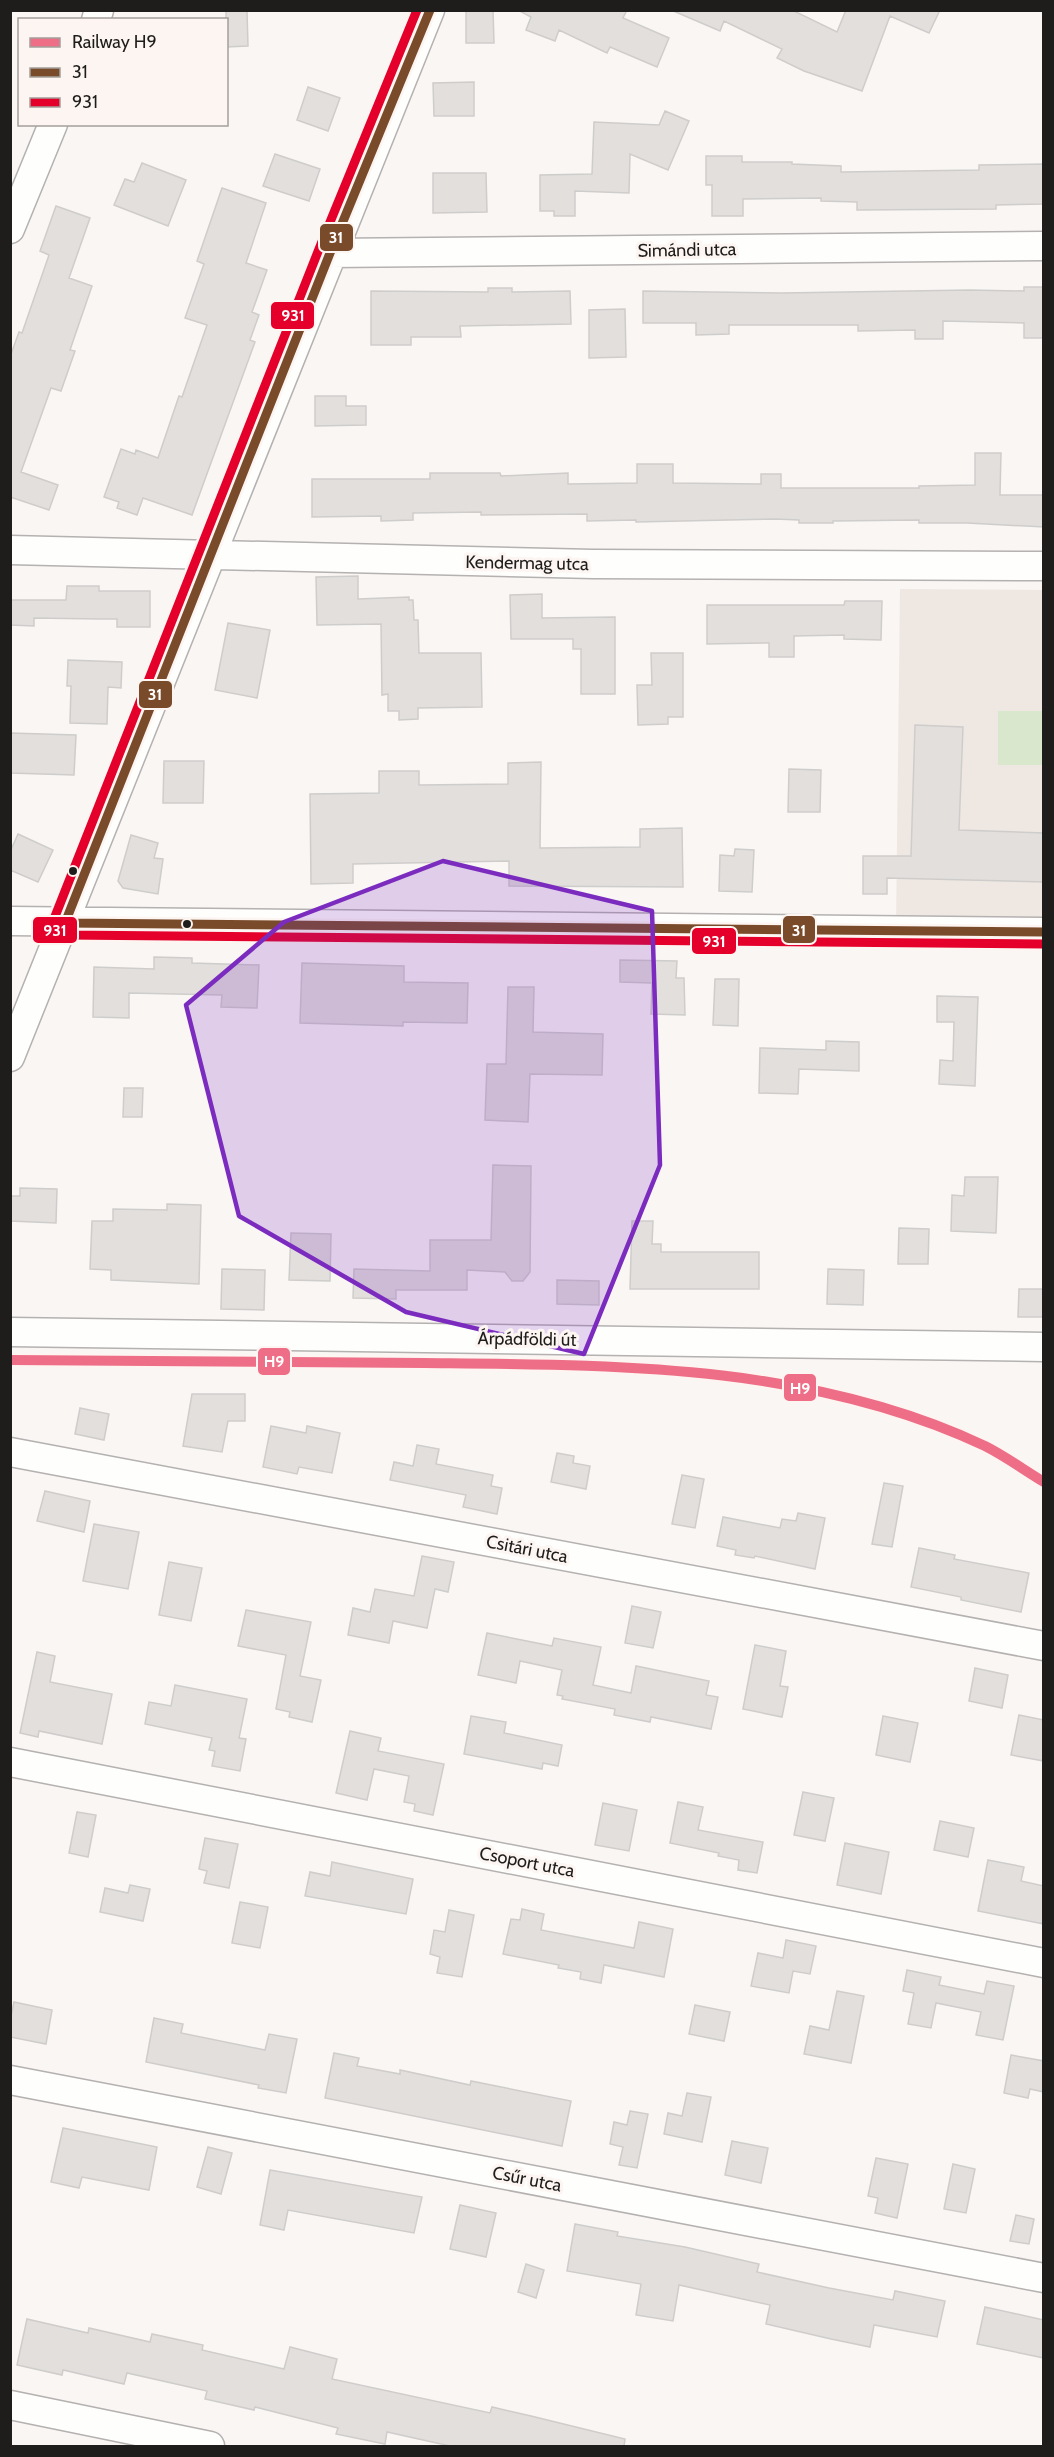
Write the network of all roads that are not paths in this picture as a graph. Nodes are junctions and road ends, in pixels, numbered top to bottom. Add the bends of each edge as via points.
1 (430, 10) edge
2 (52, 126) edge
3 (10, 229) edge
4 (1044, 246) edge
5 (330, 253) junction
6 (10, 550) edge
7 (211, 556) junction
8 (1044, 566) edge
9 (10, 921) edge
10 (65, 923) junction
11 (1044, 932) edge
12 (10, 1056) edge
13 (10, 1332) edge
14 (1044, 1347) edge
15 (10, 1452) edge
16 (1044, 1646) edge
17 (10, 1762) edge
18 (1044, 1963) edge
19 (10, 2080) edge
20 (1044, 2278) edge
21 (10, 2405) edge
22 (210, 2446) edge

1 - 5 street
2 - 3 street
4 - 5 street, Simándi utca
5 - 7 street
6 - 7 street, Kendermag utca
7 - 8 street, Kendermag utca via 593,564
7 - 10 street
9 - 10 street
10 - 11 street
10 - 12 street
13 - 14 street, Árpádföldi út
15 - 16 street, Csitári utca
17 - 18 street, Csoport utca
19 - 20 street, Csűr utca
21 - 22 street

